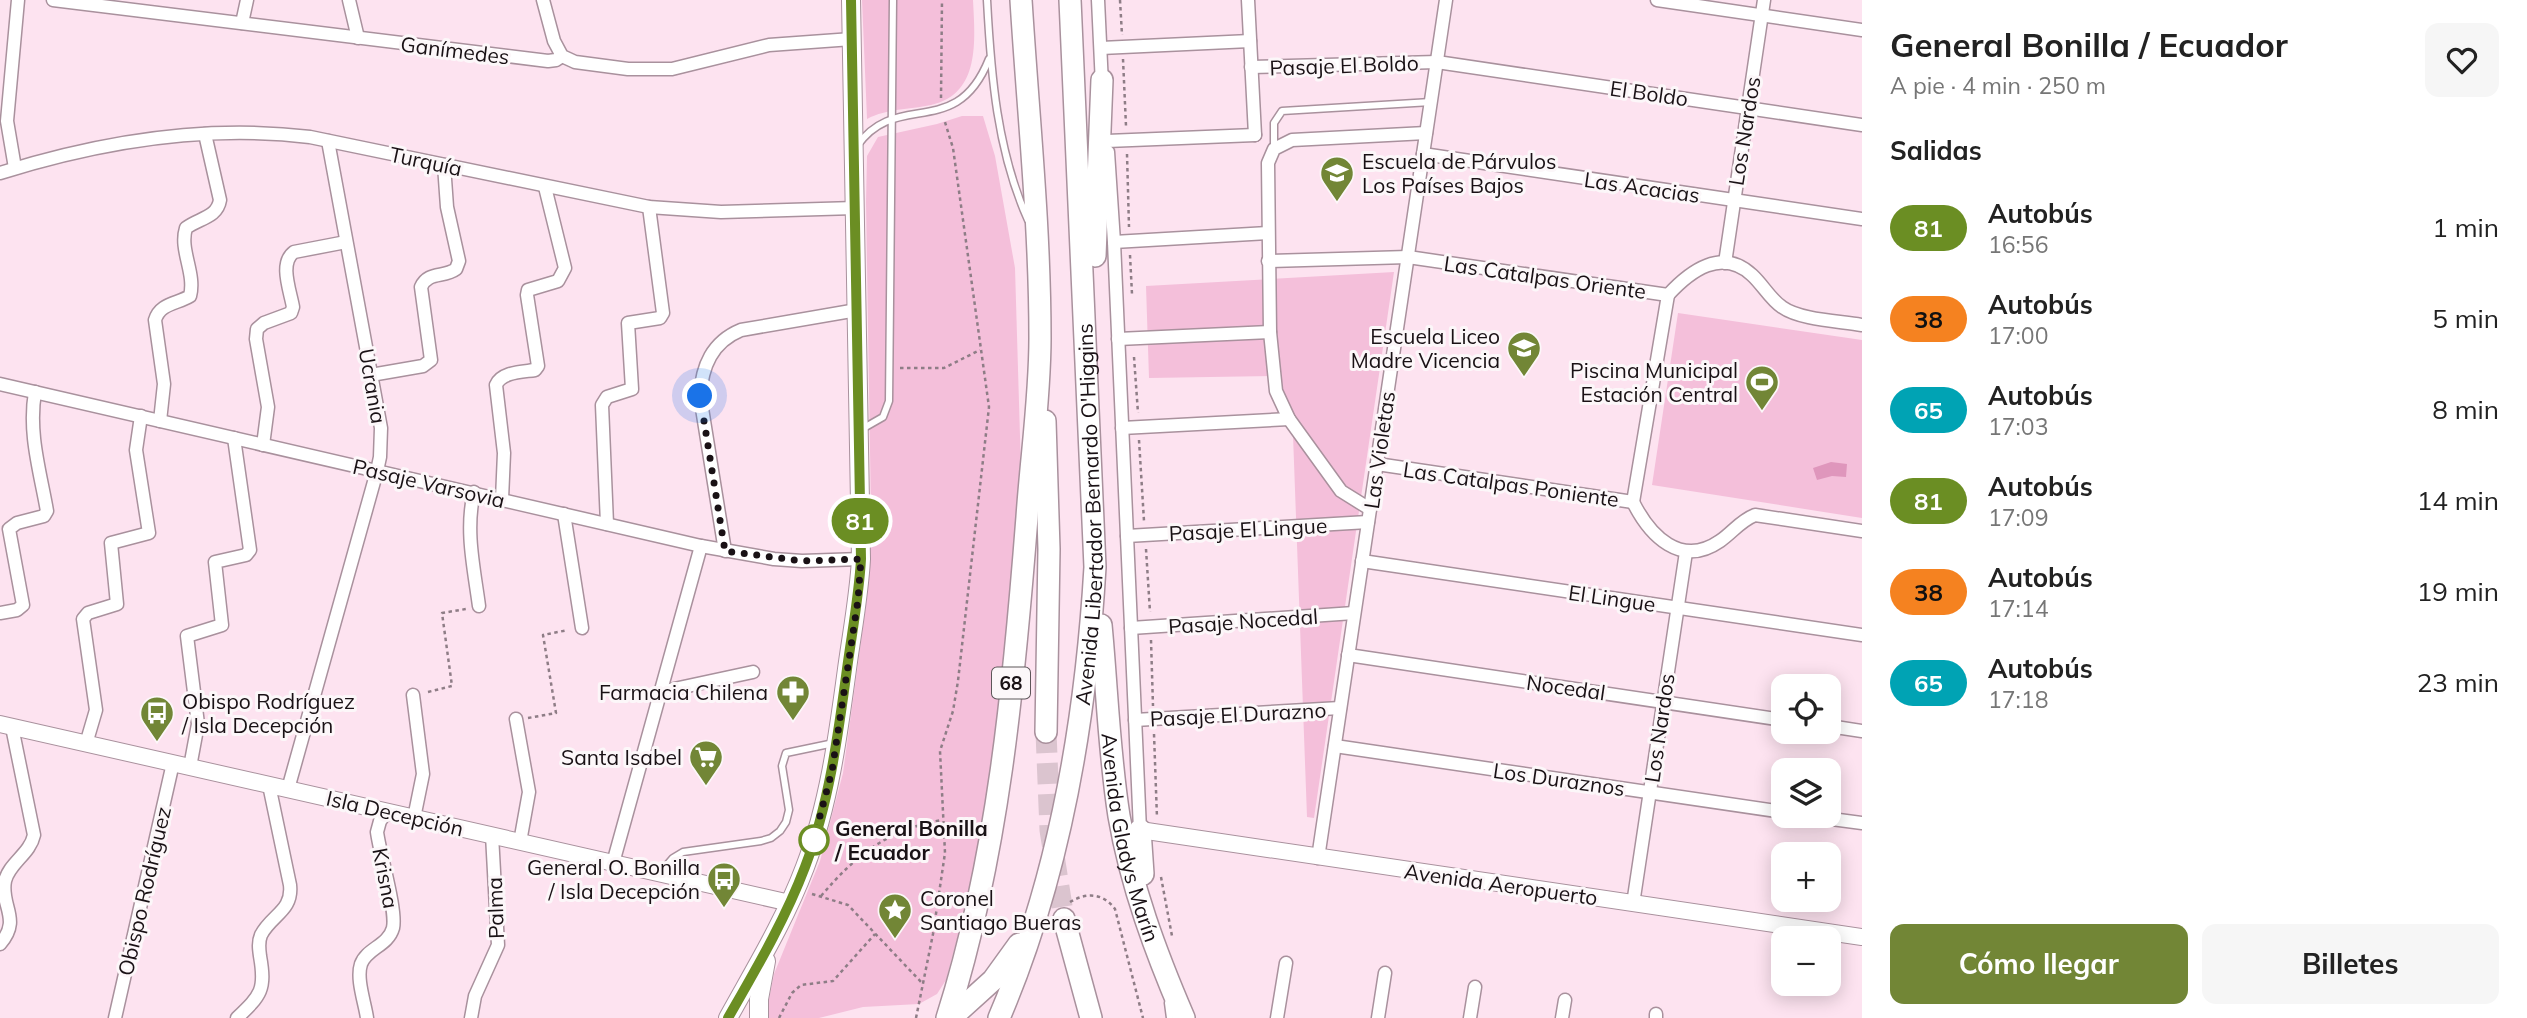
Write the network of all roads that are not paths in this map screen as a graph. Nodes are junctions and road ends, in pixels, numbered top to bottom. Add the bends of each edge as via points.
1 (18, 0) edge
2 (54, 0) edge
3 (247, 0) edge
4 (349, 0) edge
5 (543, 0) edge
6 (851, 0) edge
7 (893, 0) edge
8 (987, 0) edge
9 (1021, 0) edge
10 (1070, 0) edge
11 (1098, 0) edge
12 (1248, 0) edge
13 (1446, 0) edge
14 (1657, 0) edge
15 (1764, 0) edge
16 (147, 6) edge
17 (1762, 16) junction
18 (242, 23) junction
19 (1862, 30) edge
20 (358, 38) junction
21 (852, 39) junction
22 (1250, 41) junction
23 (1101, 48) junction
24 (562, 56) junction
25 (990, 57) junction
26 (1437, 62) junction
27 (1251, 67) junction
28 (1102, 80) junction
29 (4, 95) edge
30 (1431, 102) junction
31 (1748, 108) junction
32 (892, 118) junction
33 (1862, 125) edge
34 (1426, 133) junction
35 (205, 134) junction
36 (1255, 135) junction
37 (328, 141) junction
38 (1107, 141) junction
39 (1274, 149) junction
40 (853, 152) junction
41 (1423, 154) junction
42 (444, 165) junction
43 (16, 168) junction
44 (0, 173) edge
45 (545, 187) junction
46 (1734, 200) junction
47 (649, 207) junction
48 (855, 208) junction
49 (1862, 219) edge
50 (1268, 233) junction
51 (346, 242) junction
52 (1114, 242) junction
53 (1038, 243) junction
54 (1408, 257) junction
55 (1268, 261) junction
56 (1725, 262) junction
57 (1668, 295) junction
58 (857, 310) junction
59 (1862, 326) edge
60 (1270, 332) junction
61 (1118, 339) junction
62 (1040, 342) junction
63 (1086, 367) junction
64 (371, 376) junction
65 (0, 384) edge
66 (35, 392) junction
67 (141, 416) junction
68 (1289, 419) junction
69 (160, 421) junction
70 (1122, 428) junction
71 (859, 430) junction
72 (234, 438) junction
73 (263, 445) junction
74 (1377, 464) junction
75 (377, 471) junction
76 (474, 492) junction
77 (502, 499) junction
78 (1633, 502) junction
79 (564, 514) junction
80 (1369, 515) junction
81 (607, 524) junction
82 (1862, 531) edge
83 (1127, 536) junction
84 (701, 546) junction
85 (725, 551) junction
86 (1686, 552) junction
87 (861, 559) junction
88 (1362, 561) junction
89 (1095, 567) junction
90 (479, 606) road end
91 (1677, 608) junction
92 (0, 613) edge
93 (1354, 613) junction
94 (582, 628) road end
95 (1131, 628) junction
96 (1862, 635) edge
97 (1348, 655) junction
98 (752, 672) dead end
99 (660, 692) junction
100 (413, 695) road end
101 (1663, 702) junction
102 (1340, 708) junction
103 (1771, 718) edge
104 (516, 719) road end
105 (1135, 720) junction
106 (6, 726) edge
107 (1841, 728) edge
108 (1862, 731) edge
109 (1046, 732) tunnel mouth
110 (836, 743) junction
111 (86, 744) junction
112 (1335, 746) junction
113 (173, 763) junction
114 (190, 767) junction
115 (269, 785) junction
116 (288, 789) junction
117 (1650, 792) junction
118 (1771, 810) edge
119 (387, 812) junction
120 (414, 818) junction
121 (1841, 820) edge
122 (1862, 823) edge
123 (1149, 831) junction
124 (492, 835) junction
125 (520, 842) junction
126 (1318, 858) junction
127 (613, 863) junction
128 (660, 873) junction
129 (793, 896) junction
130 (1633, 904) junction
131 (1038, 908) junction
132 (1064, 919) tunnel mouth
133 (1151, 935) junction
134 (1862, 937) edge
135 (0, 944) edge
136 (769, 944) junction
137 (1286, 963) dead end
138 (1164, 973) junction
139 (1384, 973) dead end
140 (1475, 987) dead end
141 (1564, 1000) dead end
142 (115, 1018) edge
143 (237, 1018) edge
144 (367, 1018) edge
145 (471, 1018) edge
146 (728, 1018) edge
147 (759, 1018) edge
148 (949, 1018) edge
149 (999, 1018) edge
150 (1091, 1018) edge
151 (1170, 1018) edge
152 (1184, 1018) edge
153 (1277, 1018) edge
154 (1378, 1018) edge
155 (1470, 1018) edge
156 (1562, 1018) edge

1 - 29 street
2 - 16 street, Ganímedes
3 - 18 street
4 - 20 street
5 - 24 street
6 - 21 main road
7 - 32 lane
8 - 25 lane
9 - 53 main road, Avenida Libertador Bernardo O'Higgins
10 - 63 main road, Avenida Libertador Bernardo O'Higgins
11 - 23 street, Avenida Libertador Bernardo O'Higgins
12 - 22 street
13 - 26 street, Las Violetas
14 - 17 street
15 - 17 street, Los Nardos
16 - 18 street, Ganímedes
17 - 19 street
17 - 31 street, Los Nardos
18 - 20 street, Ganímedes
20 - 24 street, Ganímedes via 548,61
21 - 24 street, Ganímedes via 769,46 659,71 575,62
21 - 40 main road
22 - 23 street, Pasaje El Boldo
22 - 27 street
23 - 28 street, Avenida Libertador Bernardo O'Higgins
25 - 32 lane via 980,79 951,106
25 - 53 lane via 1005,152
26 - 27 street, Pasaje El Boldo
26 - 30 street, Las Violetas
26 - 31 street, El Boldo
27 - 36 street
28 - 38 street, Avenida Libertador Bernardo O'Higgins
28 - 63 main road via 1095,280
29 - 43 street
30 - 34 street, Las Violetas
30 - 39 lane via 1282,111 1274,123
31 - 33 street, El Boldo
31 - 46 street, Los Nardos
32 - 40 lane via 869,132
32 - 71 lane via 889,401 886,414
34 - 39 street via 1292,140
34 - 41 street, Las Violetas
35 - 37 street, Turquía via 269,133
35 - 43 street, Turquía via 130,142
35 - 69 street via 219,209 186,228 183,237 190,296 157,311 164,384
36 - 38 street
36 - 39 street
37 - 42 street, Turquía
37 - 51 street, Ucrania
38 - 52 street, Avenida Libertador Bernardo O'Higgins
39 - 50 street via 1267,172
40 - 48 main road
41 - 46 street, Las Acacias
41 - 54 street, Las Violetas
42 - 45 street, Turquía
42 - 64 street via 447,207 459,261 451,273 430,276 421,287 431,360 423,366
43 - 44 street, Turquía
45 - 47 street, Turquía
45 - 77 street via 565,268 558,281 532,287 527,295 538,366 503,376 496,385 504,453
46 - 49 street, Las Acacias
46 - 56 street, Los Nardos
47 - 48 street, Turquía via 721,212
47 - 81 street via 663,313 660,318 628,323 632,388 607,397 602,405
48 - 58 main road
50 - 52 street
50 - 55 street
51 - 64 street, Ucrania
51 - 73 street via 287,257 292,313 257,329 269,416
52 - 61 street, Avenida Libertador Bernardo O'Higgins
53 - 62 main road, Avenida Libertador Bernardo O'Higgins
54 - 55 street
54 - 57 street, Las Catalpas Oriente
54 - 74 street, Las Violetas
55 - 60 street
56 - 57 street, Las Catalpas Oriente via 1709,263 1692,272
56 - 59 street via 1751,274 1772,299 1794,313
57 - 78 street
58 - 71 main road
58 - 85 street via 741,330 714,349 700,396
60 - 61 street
60 - 68 street via 1276,391
61 - 70 street, Avenida Libertador Bernardo O'Higgins
62 - 109 main road via 1049,550
62 - 148 main road, Avenida Libertador Bernardo O'Higgins / 68 via 1002,764 984,870
63 - 89 main road, Avenida Libertador Bernardo O'Higgins
64 - 75 street, Ucrania via 381,428
65 - 66 street, Pasaje Varsovia
66 - 67 street, Pasaje Varsovia
66 - 92 street via 33,440 47,511 9,529 23,605
67 - 69 street, Pasaje Varsovia
67 - 111 street via 136,450 149,533 111,543 117,604 88,613 83,620 96,710
68 - 70 street
68 - 80 street via 1341,491
69 - 72 street, Pasaje Varsovia
70 - 83 street, Avenida Libertador Bernardo O'Higgins
71 - 87 main road
72 - 73 street, Pasaje Varsovia
72 - 114 street via 250,550 215,562 222,625 187,636 198,713
73 - 75 street, Pasaje Varsovia
74 - 78 street, Las Catalpas Poniente
74 - 80 street, Las Violetas
75 - 76 street, Pasaje Varsovia
75 - 116 street, Ucrania
76 - 77 street, Pasaje Varsovia
76 - 90 street via 469,532
77 - 79 street, Pasaje Varsovia
78 - 86 street, Las Catalpas Poniente via 1645,524 1672,548
79 - 81 street, Pasaje Varsovia
79 - 94 street
80 - 83 street, Pasaje El Lingue
80 - 88 street, Las Violetas
81 - 84 street, Pasaje Varsovia
82 - 86 street via 1755,515 1720,541
83 - 95 street, Avenida Libertador Bernardo O'Higgins
84 - 85 street, Pasaje Varsovia
84 - 99 street
85 - 87 street, Pasaje Varsovia via 802,561
86 - 91 street, Los Nardos
87 - 110 main road
88 - 91 street, El Lingue
88 - 93 street, Las Violetas
89 - 131 main road, Avenida Libertador Bernardo O'Higgins via 1081,719 1063,816
89 - 133 main road, Avenida Gladys Marín via 1119,815
91 - 96 street, El Lingue
91 - 101 street, Los Nardos
93 - 95 street, Pasaje Nocedal
93 - 97 street, Las Violetas
95 - 105 street, Avenida Libertador Bernardo O'Higgins
97 - 101 street, Nocedal
97 - 102 street, Las Violetas
98 - 99 street
99 - 127 street
100 - 120 street via 423,774
101 - 103 street, Nocedal
101 - 117 street, Los Nardos
102 - 105 street, Pasaje El Durazno
102 - 112 street, Las Violetas
104 - 125 street via 528,792
105 - 123 street, Avenida Libertador Bernardo O'Higgins
106 - 111 street, Isla Decepción
106 - 135 street via 34,835 31,846 7,874 4,887 10,928
107 - 108 street
110 - 128 lane via 786,752 782,766 789,810 786,822 771,838 682,852
110 - 129 main road via 819,826
111 - 113 street, Isla Decepción
112 - 117 street, Los Duraznos
112 - 126 street, Las Violetas
113 - 114 street, Isla Decepción
113 - 142 street, Obispo Rodríguez
114 - 115 street, Isla Decepción
115 - 116 street, Isla Decepción
115 - 143 street via 290,898 260,937 262,989
116 - 119 street, Isla Decepción
117 - 118 street, Los Duraznos
117 - 130 street, Los Nardos
119 - 120 street, Isla Decepción
119 - 144 street, Krisna via 377,832 393,925 390,936 361,964
120 - 124 street, Isla Decepción
121 - 122 street
123 - 126 street, Avenida Aeropuerto
123 - 133 main road via 1143,875
124 - 125 street, Isla Decepción
124 - 145 street, Palma via 498,945 475,996
125 - 127 street, Isla Decepción
126 - 130 street, Avenida Aeropuerto
127 - 128 street, Isla Decepción
128 - 129 street, Isla Decepción
129 - 136 main road
130 - 134 street, Avenida Aeropuerto
131 - 148 main road via 1004,966
131 - 149 main road, Avenida Libertador Bernardo O'Higgins
132 - 150 main road
133 - 138 main road, Avenida Gladys Marín
136 - 146 main road
136 - 147 main road
137 - 153 street
138 - 151 lane
138 - 152 main road, Avenida Gladys Marín
139 - 154 street
140 - 155 street
141 - 156 street

